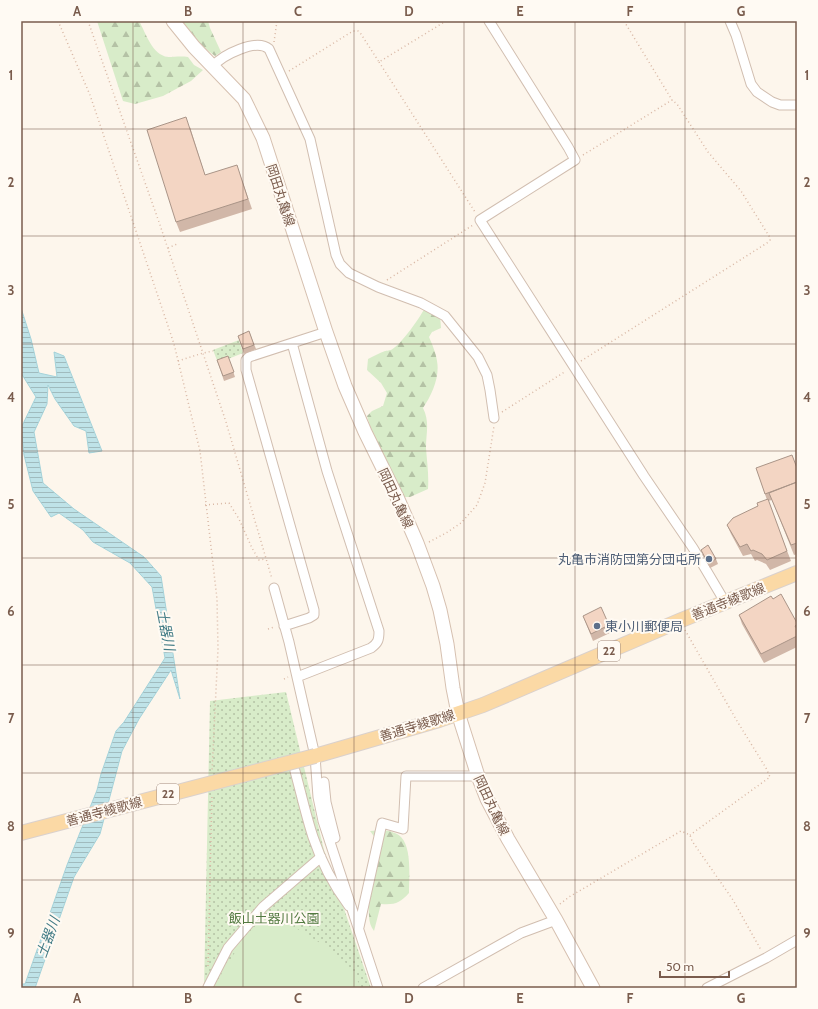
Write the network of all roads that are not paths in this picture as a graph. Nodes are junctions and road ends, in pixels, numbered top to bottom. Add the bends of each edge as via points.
1 (173, 21) edge
2 (488, 21) edge
3 (730, 21) edge
4 (213, 66) junction
5 (797, 105) edge
6 (326, 332) junction
7 (292, 343) junction
8 (494, 418) road end
9 (797, 573) edge
10 (274, 588) road end
11 (725, 602) junction
12 (284, 626) junction
13 (297, 677) junction
14 (458, 713) junction
15 (315, 756) junction
16 (295, 771) dead end
17 (478, 776) junction
18 (324, 782) dead end
19 (21, 834) edge
20 (321, 857) junction
21 (354, 915) junction
22 (553, 916) junction
23 (359, 928) junction
24 (797, 940) edge
25 (208, 987) road end
26 (378, 988) edge
27 (423, 988) edge
28 (593, 988) edge
29 (707, 988) edge

1 - 4 main road, 岡田丸亀線
2 - 11 street via 575,160 480,220 693,548
3 - 5 street via 751,84 757,92 780,105
4 - 6 main road, 岡田丸亀線 via 244,99 263,138
4 - 8 street via 220,59 245,48 256,45 269,49 310,139 340,264 349,273 421,303 445,316 478,356 487,375
6 - 7 street
6 - 14 main road, 岡田丸亀線 via 345,386 397,497 433,586 447,644
7 - 12 street via 246,360 246,370 314,610 314,615 310,618
7 - 13 street via 327,471 379,631 376,644 370,648
9 - 11 main road, 善通寺綾歌線 / 22
10 - 12 street
11 - 14 main road, 善通寺綾歌線 / 22 via 490,702
12 - 13 street
13 - 15 street
14 - 15 main road, 善通寺綾歌線 / 22
14 - 17 main road, 岡田丸亀線
15 - 19 main road, 善通寺綾歌線 / 22, bridge
15 - 21 street via 318,797 323,821
16 - 20 street via 313,838
17 - 22 main road, 岡田丸亀線 via 508,839
17 - 23 street via 406,776 403,829 382,823
18 - 21 street via 333,832 355,902
20 - 21 street
20 - 25 street via 263,907 228,948
21 - 23 street
22 - 27 street
22 - 28 main road, 岡田丸亀線
23 - 26 street
24 - 29 street

